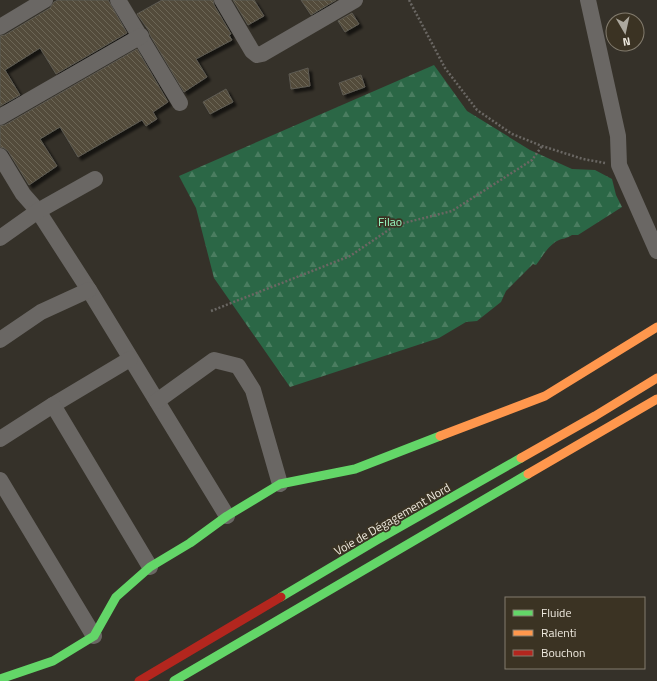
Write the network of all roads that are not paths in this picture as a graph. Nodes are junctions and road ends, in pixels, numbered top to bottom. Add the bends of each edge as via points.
1 (45, 0) edge
2 (118, 0) edge
3 (222, 0) edge
4 (355, 0) edge
5 (588, 0) edge
6 (0, 27) edge
7 (141, 36) junction
8 (180, 103) dead end
9 (0, 117) edge
10 (0, 156) edge
11 (95, 179) dead end
12 (38, 211) junction
13 (0, 238) edge
14 (657, 251) edge
15 (89, 290) junction
16 (657, 327) edge
17 (0, 340) edge
18 (130, 358) junction
19 (657, 378) edge
20 (657, 399) edge
21 (157, 401) junction
22 (53, 405) junction
23 (0, 439) edge
24 (0, 480) edge
25 (280, 484) junction
26 (226, 516) junction
27 (150, 567) junction
28 (94, 636) junction
29 (1, 676) edge
30 (139, 681) edge
31 (174, 681) edge

1 - 6 street
2 - 7 street
3 - 4 street via 252,51 257,55
5 - 14 street via 618,136 619,165
7 - 8 street
7 - 9 street
10 - 12 street via 23,194
11 - 12 street
12 - 13 street
12 - 15 street
15 - 17 street via 41,312
15 - 18 street
16 - 25 main road via 545,396 355,469
18 - 21 street
18 - 22 street
19 - 30 main road, Voie de Dégagement Nord
20 - 31 main road
21 - 25 street via 214,360 238,366 253,390
21 - 26 street
22 - 23 street
22 - 27 street
24 - 28 street
25 - 26 main road
26 - 27 main road via 190,543
27 - 28 main road via 116,597
28 - 29 main road via 53,661

